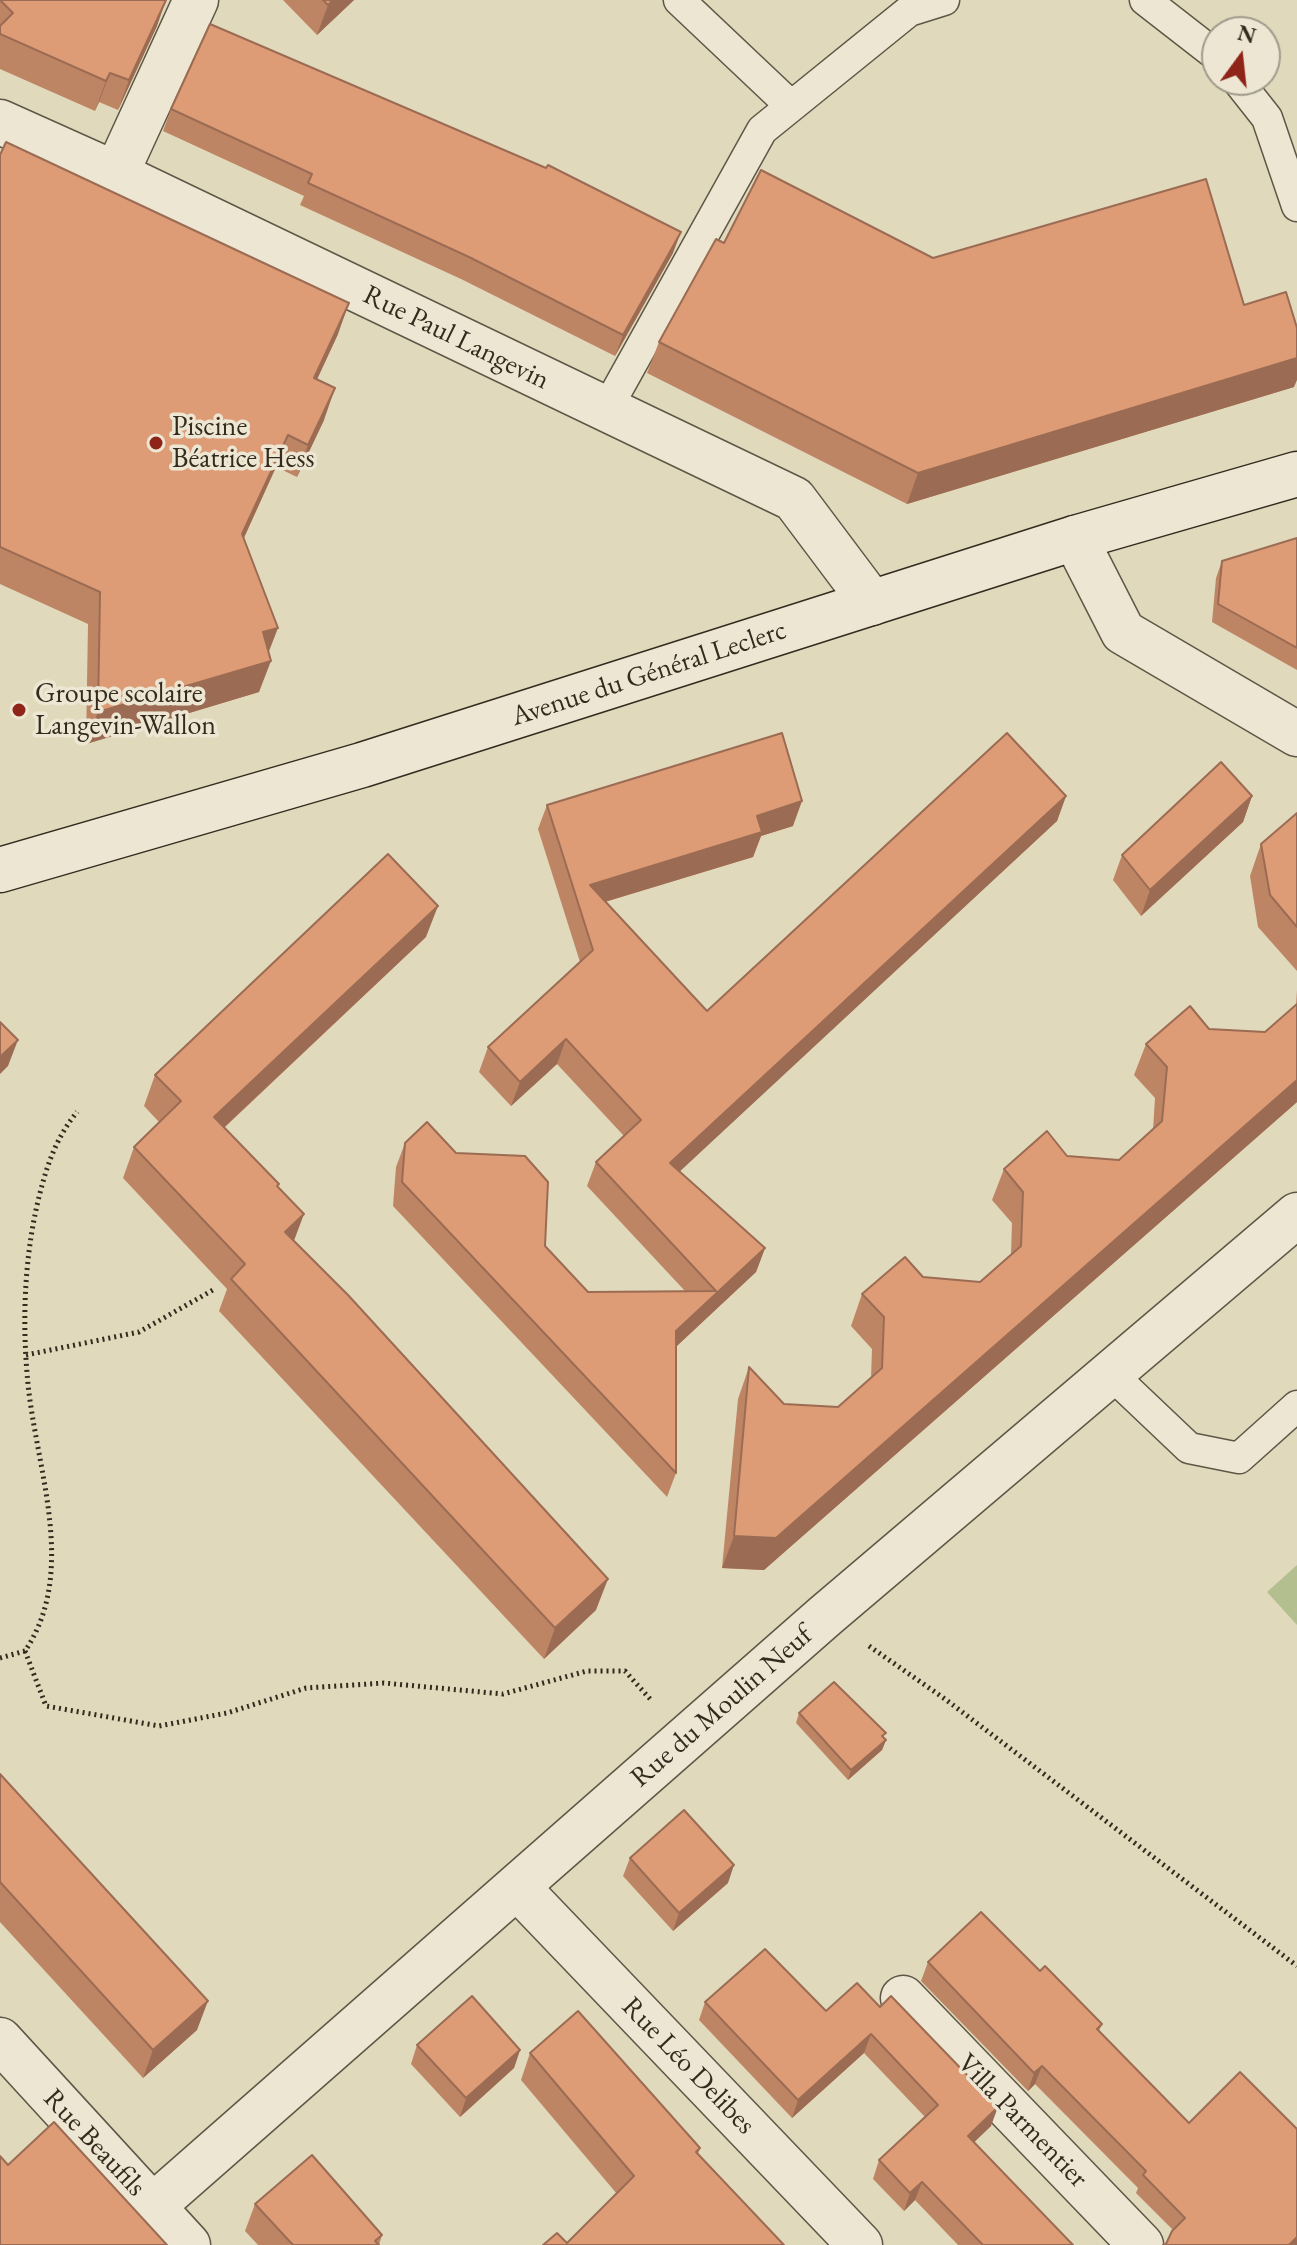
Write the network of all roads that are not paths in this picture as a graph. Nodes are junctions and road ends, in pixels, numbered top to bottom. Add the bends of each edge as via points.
1 (196, 0) edge
2 (679, 0) edge
3 (944, 0) edge
4 (1145, 0) edge
5 (1201, 44) edge
6 (1250, 96) edge
7 (790, 105) junction
8 (0, 122) edge
9 (116, 174) junction
10 (1297, 206) edge
11 (606, 410) junction
12 (1297, 474) edge
13 (1075, 538) junction
14 (872, 603) junction
15 (1297, 734) edge
16 (0, 870) edge
17 (1297, 1215) edge
18 (1110, 1373) junction
19 (1297, 1406) edge
20 (517, 1887) junction
21 (903, 1998) dead end
22 (0, 2040) edge
23 (153, 2206) junction
24 (188, 2245) edge
25 (860, 2245) edge
26 (1141, 2245) edge

1 - 9 street
2 - 7 lane
3 - 7 lane via 909,11
4 - 5 lane
6 - 10 lane via 1267,118
7 - 11 lane via 762,130
8 - 9 street, Rue Paul Langevin
9 - 11 street, Rue Paul Langevin
11 - 14 street, Rue Paul Langevin via 794,499
12 - 13 street, Avenue du Général Leclerc
13 - 14 street, Avenue du Général Leclerc
13 - 15 street via 1123,632
14 - 16 street, Avenue du Général Leclerc via 362,765
17 - 18 street, Rue du Moulin Neuf
18 - 19 lane via 1189,1448 1239,1458
18 - 20 street, Rue du Moulin Neuf
20 - 23 street, Rue du Moulin Neuf
20 - 25 street, Rue Léo Delibes
21 - 26 street, Villa Parmentier
22 - 23 street, Rue Beaufils
23 - 24 street, Rue Beaufils

